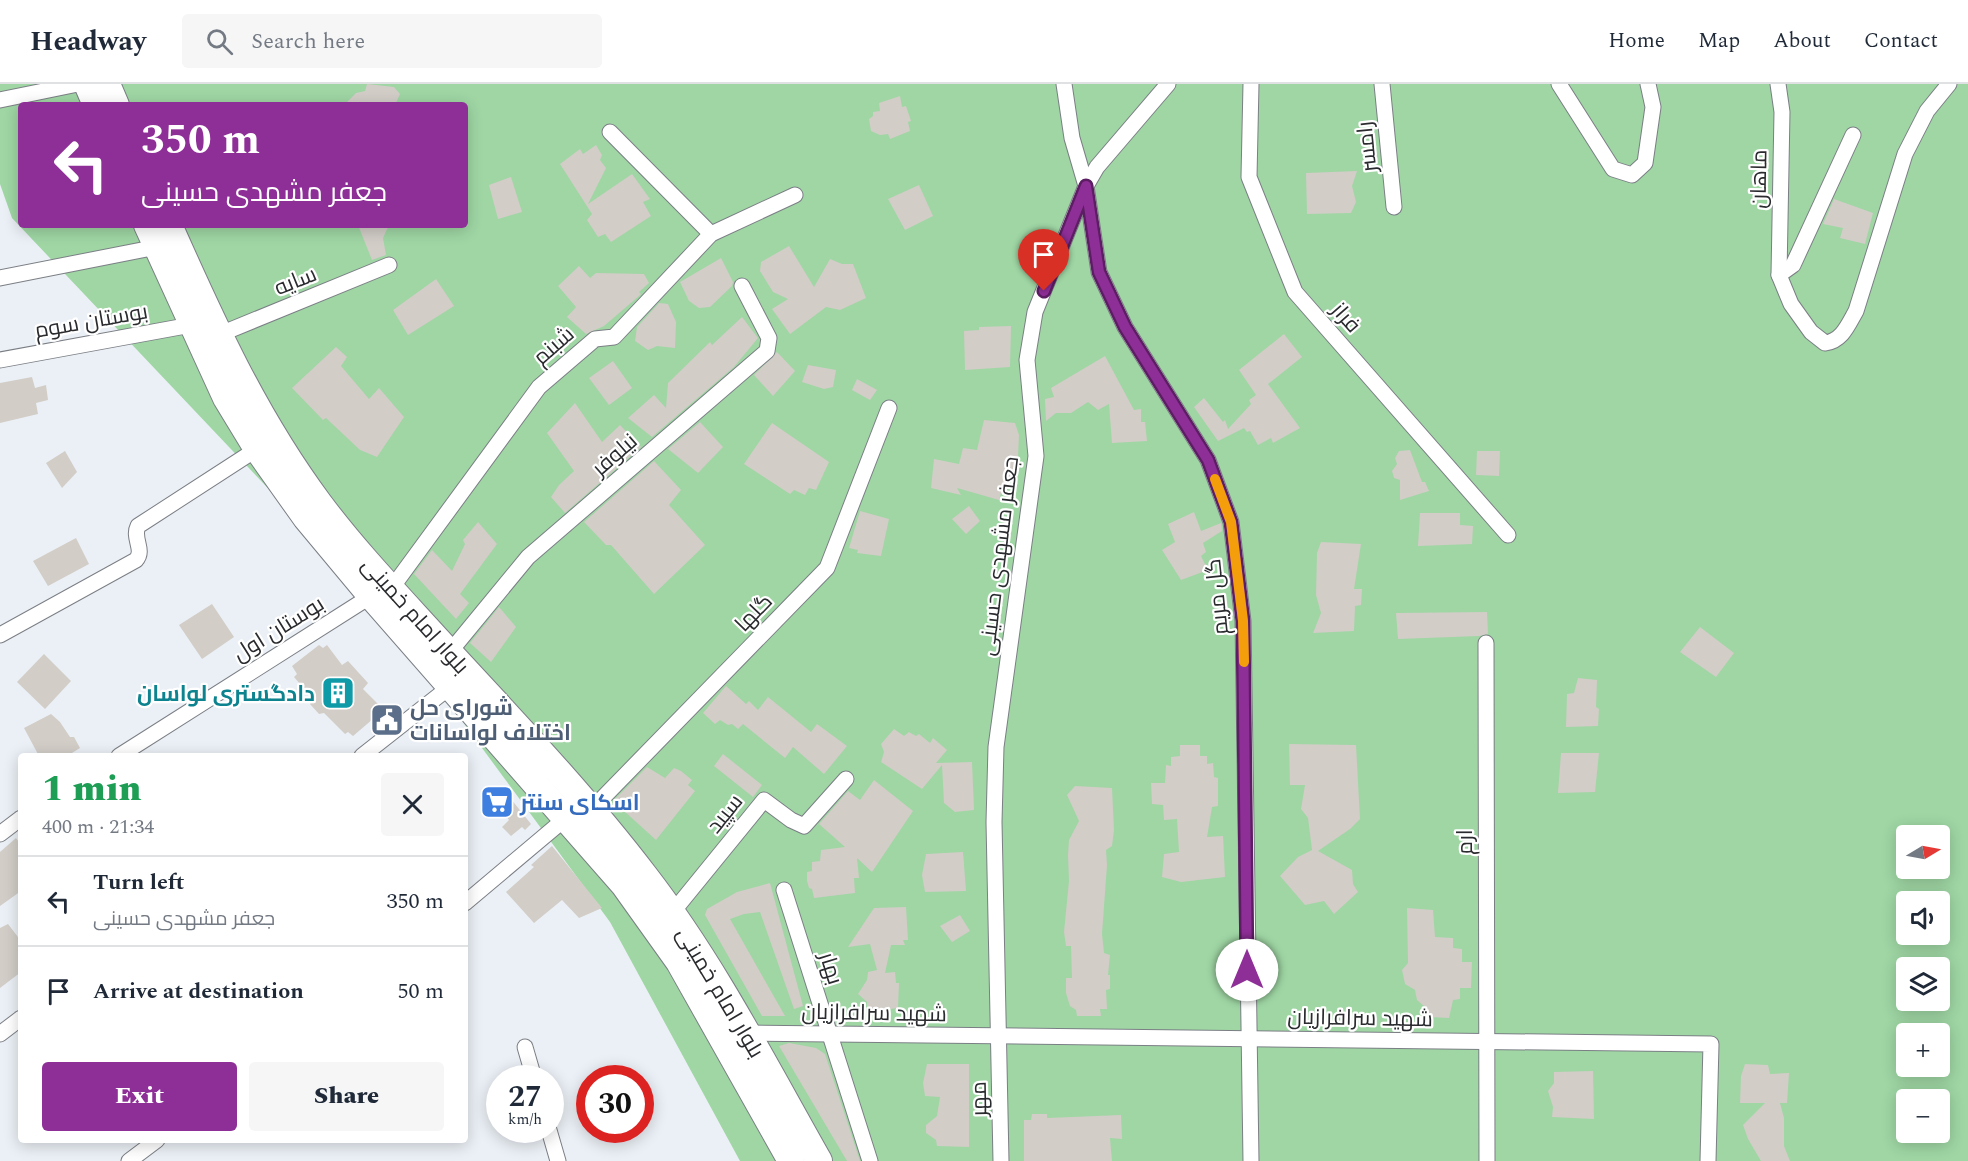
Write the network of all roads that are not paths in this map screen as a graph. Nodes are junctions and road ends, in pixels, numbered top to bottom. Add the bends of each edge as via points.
1 (78, 84) edge
2 (87, 84) edge
3 (107, 84) edge
4 (1064, 84) edge
5 (1168, 84) edge
6 (1251, 84) edge
7 (1382, 84) edge
8 (1559, 84) edge
9 (1648, 84) edge
10 (1778, 84) edge
11 (1950, 84) edge
12 (0, 100) edge
13 (95, 102) edge
14 (115, 102) edge
15 (610, 132) dead end
16 (1853, 135) dead end
17 (1086, 186) junction
18 (795, 195) dead end
19 (1394, 207) dead end
20 (158, 232) edge
21 (711, 234) junction
22 (389, 265) dead end
23 (1779, 275) junction
24 (0, 278) edge
25 (742, 286) dead end
26 (191, 325) junction
27 (218, 335) junction
28 (0, 360) edge
29 (889, 408) dead end
30 (257, 449) junction
31 (1508, 535) dead end
32 (381, 593) junction
33 (0, 634) edge
34 (1486, 643) dead end
35 (450, 653) junction
36 (451, 686) junction
37 (124, 753) edge
38 (366, 753) edge
39 (846, 779) dead end
40 (591, 810) junction
41 (566, 818) junction
42 (18, 820) edge
43 (0, 834) edge
44 (784, 890) dead end
45 (468, 900) edge
46 (672, 913) junction
47 (18, 1020) edge
48 (747, 1033) junction
49 (0, 1034) edge
50 (829, 1034) junction
51 (999, 1036) junction
52 (1248, 1039) junction
53 (1487, 1041) junction
54 (525, 1047) dead end
55 (530, 1065) edge
56 (153, 1143) edge
57 (553, 1143) edge
58 (129, 1161) edge
59 (558, 1161) edge
60 (791, 1161) edge
61 (819, 1161) edge
62 (870, 1161) edge
63 (1001, 1161) edge
64 (1251, 1161) edge
65 (1486, 1161) edge
66 (1708, 1161) edge

1 - 12 street
2 - 13 main road
3 - 14 main road
4 - 17 street, گل مریم via 1072,138
5 - 17 street, جعفر مشهدی حسینی via 1097,167
6 - 31 street, فراز via 1249,177 1295,292
7 - 19 street, رامسر
8 - 9 street via 1613,169 1632,175 1645,163 1653,107
10 - 23 street, ماهان via 1782,112
11 - 23 street via 1927,111 1905,154 1856,311 1843,333 1830,342 1817,339 1791,304
15 - 21 street
16 - 23 street via 1798,256 1789,270
17 - 51 street, جعفر مشهدی حسینی via 1035,312 1027,360 1036,456 996,747
17 - 52 street, گل مریم via 1099,272 1125,327 1208,460 1231,522 1243,621
18 - 21 street, شبنم
20 - 24 street
20 - 26 main road, بلوار امام خمینی
20 - 27 main road, بلوار امام خمینی
21 - 32 street, شبنم via 614,337 595,339 539,387
22 - 27 street, سایه
25 - 35 street, نیلوفر via 769,338 767,351 528,557
26 - 28 street, بوستان سوم
26 - 30 main road, بلوار امام خمینی via 226,398
27 - 32 main road, بلوار امام خمینی via 276,442
29 - 40 street, گلها via 827,568
30 - 32 main road, بلوار امام خمینی via 306,518
30 - 33 street via 138,526 135,534 140,552 136,560
32 - 35 main road, بلوار امام خمینی
32 - 36 main road, بلوار امام خمینی
32 - 37 street, بوستان اول
34 - 53 street, ارم
35 - 40 main road, بلوار امام خمینی
36 - 38 street
36 - 41 main road, بلوار امام خمینی
39 - 46 street, سپید via 804,826 764,800
40 - 46 main road, بلوار امام خمینی
41 - 45 street
41 - 60 main road, بلوار امام خمینی via 624,885 679,962
42 - 43 street
44 - 50 street, بهار
46 - 48 main road, بلوار امام خمینی
47 - 49 street
48 - 50 street, شهید سرافرازیان
48 - 61 main road, بلوار امام خمینی
50 - 51 street, شهید سرافرازیان
50 - 62 street, بهار
51 - 52 street, شهید سرافرازیان
51 - 63 street, مهر
52 - 53 street, شهید سرافرازیان
52 - 64 street, گل مریم
53 - 65 street, ارم
53 - 66 street, شهید سرافرازیان via 1711,1044
54 - 55 street
56 - 58 street
57 - 59 street

